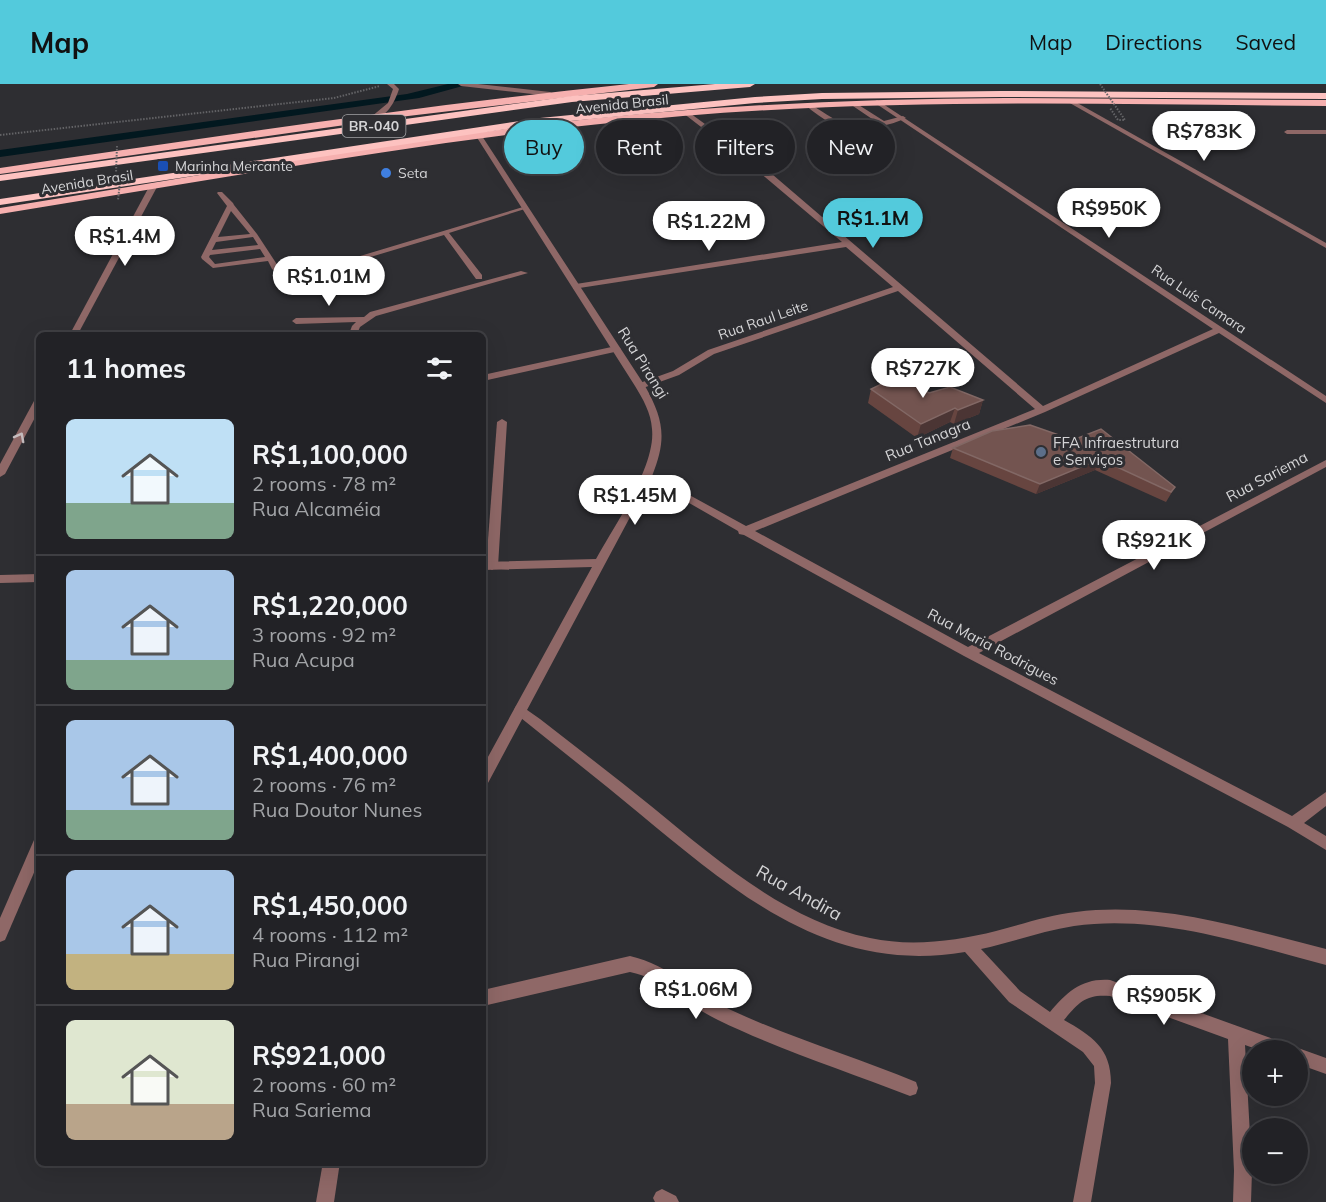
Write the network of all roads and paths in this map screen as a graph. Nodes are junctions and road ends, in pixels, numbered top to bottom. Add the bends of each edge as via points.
1 (390, 84) edge
2 (461, 84) edge
3 (654, 84) edge
4 (750, 84) edge
5 (1100, 84) edge
6 (605, 86) edge
7 (550, 94) junction
8 (1000, 94) junction
9 (1326, 96) edge
10 (1070, 101) junction
11 (877, 102) junction
12 (852, 103) junction
13 (1326, 103) edge
14 (808, 105) junction
15 (1110, 108) dead end
16 (686, 112) junction
17 (373, 118) junction
18 (903, 118) junction
19 (831, 120) edge
20 (878, 120) edge
21 (895, 121) edge
22 (1287, 132) dead end
23 (1326, 132) edge
24 (0, 135) edge
25 (479, 136) junction
26 (117, 146) dead end
27 (0, 171) edge
28 (0, 178) edge
29 (153, 187) junction
30 (220, 193) dead end
31 (118, 200) dead end
32 (231, 204) junction
33 (525, 208) junction
34 (0, 209) edge
35 (445, 232) junction
36 (255, 235) junction
37 (214, 240) junction
38 (847, 244) junction
39 (1326, 246) edge
40 (262, 247) junction
41 (207, 253) junction
42 (269, 259) junction
43 (524, 273) dead end
44 (479, 277) dead end
45 (576, 287) junction
46 (898, 288) junction
47 (363, 319) junction
48 (296, 321) dead end
49 (1221, 329) junction
50 (75, 332) edge
51 (354, 332) edge
52 (616, 349) junction
53 (486, 378) edge
54 (640, 386) junction
55 (1326, 400) edge
56 (36, 407) edge
57 (1042, 410) junction
58 (502, 422) dead end
59 (1326, 463) edge
60 (0, 474) edge
61 (647, 476) junction
62 (743, 531) junction
63 (598, 563) junction
64 (488, 566) edge
65 (36, 578) edge
66 (0, 579) edge
67 (968, 653) junction
68 (520, 710) junction
69 (486, 773) edge
70 (1326, 798) edge
71 (1293, 823) junction
72 (1326, 844) edge
73 (36, 852) edge
74 (0, 935) edge
75 (968, 945) junction
76 (1326, 957) edge
77 (486, 997) edge
78 (1051, 1022) junction
79 (1236, 1034) junction
80 (1253, 1040) edge
81 (1308, 1060) edge
82 (1326, 1066) edge
83 (910, 1088) dead end
84 (332, 1166) edge
85 (330, 1200) edge
86 (1082, 1202) edge
87 (1242, 1202) edge

1 - 17 street via 396,89 391,104
1 - 24 path via 334,98
2 - 7 street
3 - 6 highway, Avenida Brasil
4 - 28 highway, Avenida Brasil / BR-040 via 572,99
5 - 15 path, bridge via 1125,120 1118,120
6 - 7 highway, Avenida Brasil
7 - 17 highway, Avenida Brasil
8 - 9 highway, Avenida Brasil / BR-040
8 - 16 highway via 778,103
8 - 34 highway, Avenida Brasil / BR-040 via 822,96 602,113 457,132
10 - 11 highway, Avenida Brasil
10 - 13 highway, Avenida Brasil
10 - 39 street
11 - 12 highway, Avenida Brasil
11 - 18 street, Rua Luís Camara
12 - 14 highway, Avenida Brasil
12 - 20 lane
14 - 16 highway, Avenida Brasil
14 - 19 lane
16 - 25 highway, Avenida Brasil
16 - 38 street via 756,165
17 - 27 highway, Avenida Brasil
18 - 21 lane
18 - 49 street, Rua Luís Camara
22 - 23 lane
25 - 29 highway, Avenida Brasil
25 - 33 street, Rua Pirangi
26 - 31 path, bridge via 116,173 121,172
29 - 34 highway, Avenida Brasil
29 - 50 street
30 - 32 lane
32 - 36 lane
32 - 37 lane
33 - 35 lane
33 - 45 street, Rua Pirangi
35 - 42 lane via 307,273 284,274
35 - 44 lane
36 - 37 lane
36 - 40 lane
37 - 41 lane
38 - 45 street
38 - 46 street
40 - 41 lane
40 - 42 lane
41 - 42 lane via 205,257 213,266
43 - 47 street
45 - 52 street, Rua Pirangi
46 - 54 street, Rua Raul Leite via 711,352 676,373
46 - 57 street
47 - 48 street
47 - 51 street
49 - 55 street, Rua Luís Camara
49 - 57 street, Rua Tanagra
52 - 53 street
52 - 54 street, Rua Pirangi
54 - 61 street, Rua Pirangi via 658,426 655,459
60 -> 56 street
57 - 62 street, Rua Tanagra
58 - 64 street
59 - 67 street, Rua Sariema
61 - 62 street, Rua Maria Rodrigues
61 - 63 street, Rua Pirangi
62 - 67 street, Rua Maria Rodrigues
63 - 64 street
63 - 68 street, Rua Pirangi
65 - 66 street
67 - 71 street, Rua Maria Rodrigues
68 - 69 street, Rua Pirangi
68 - 75 street, Rua Andira via 701,856 793,916 835,936 871,946 918,949
70 - 71 street
71 - 72 street, Rua Maria Rodrigues
73 - 74 street
75 - 76 street, Rua Andira via 1077,919 1134,917 1209,928
75 - 78 street via 1000,983
77 - 83 street via 630,964 644,966 725,1015
78 - 79 street via 1077,994 1098,986
78 - 86 street via 1081,1040 1102,1065 1103,1083
79 - 80 street
79 - 87 street via 1244,1171
81 - 82 street
84 - 85 street

